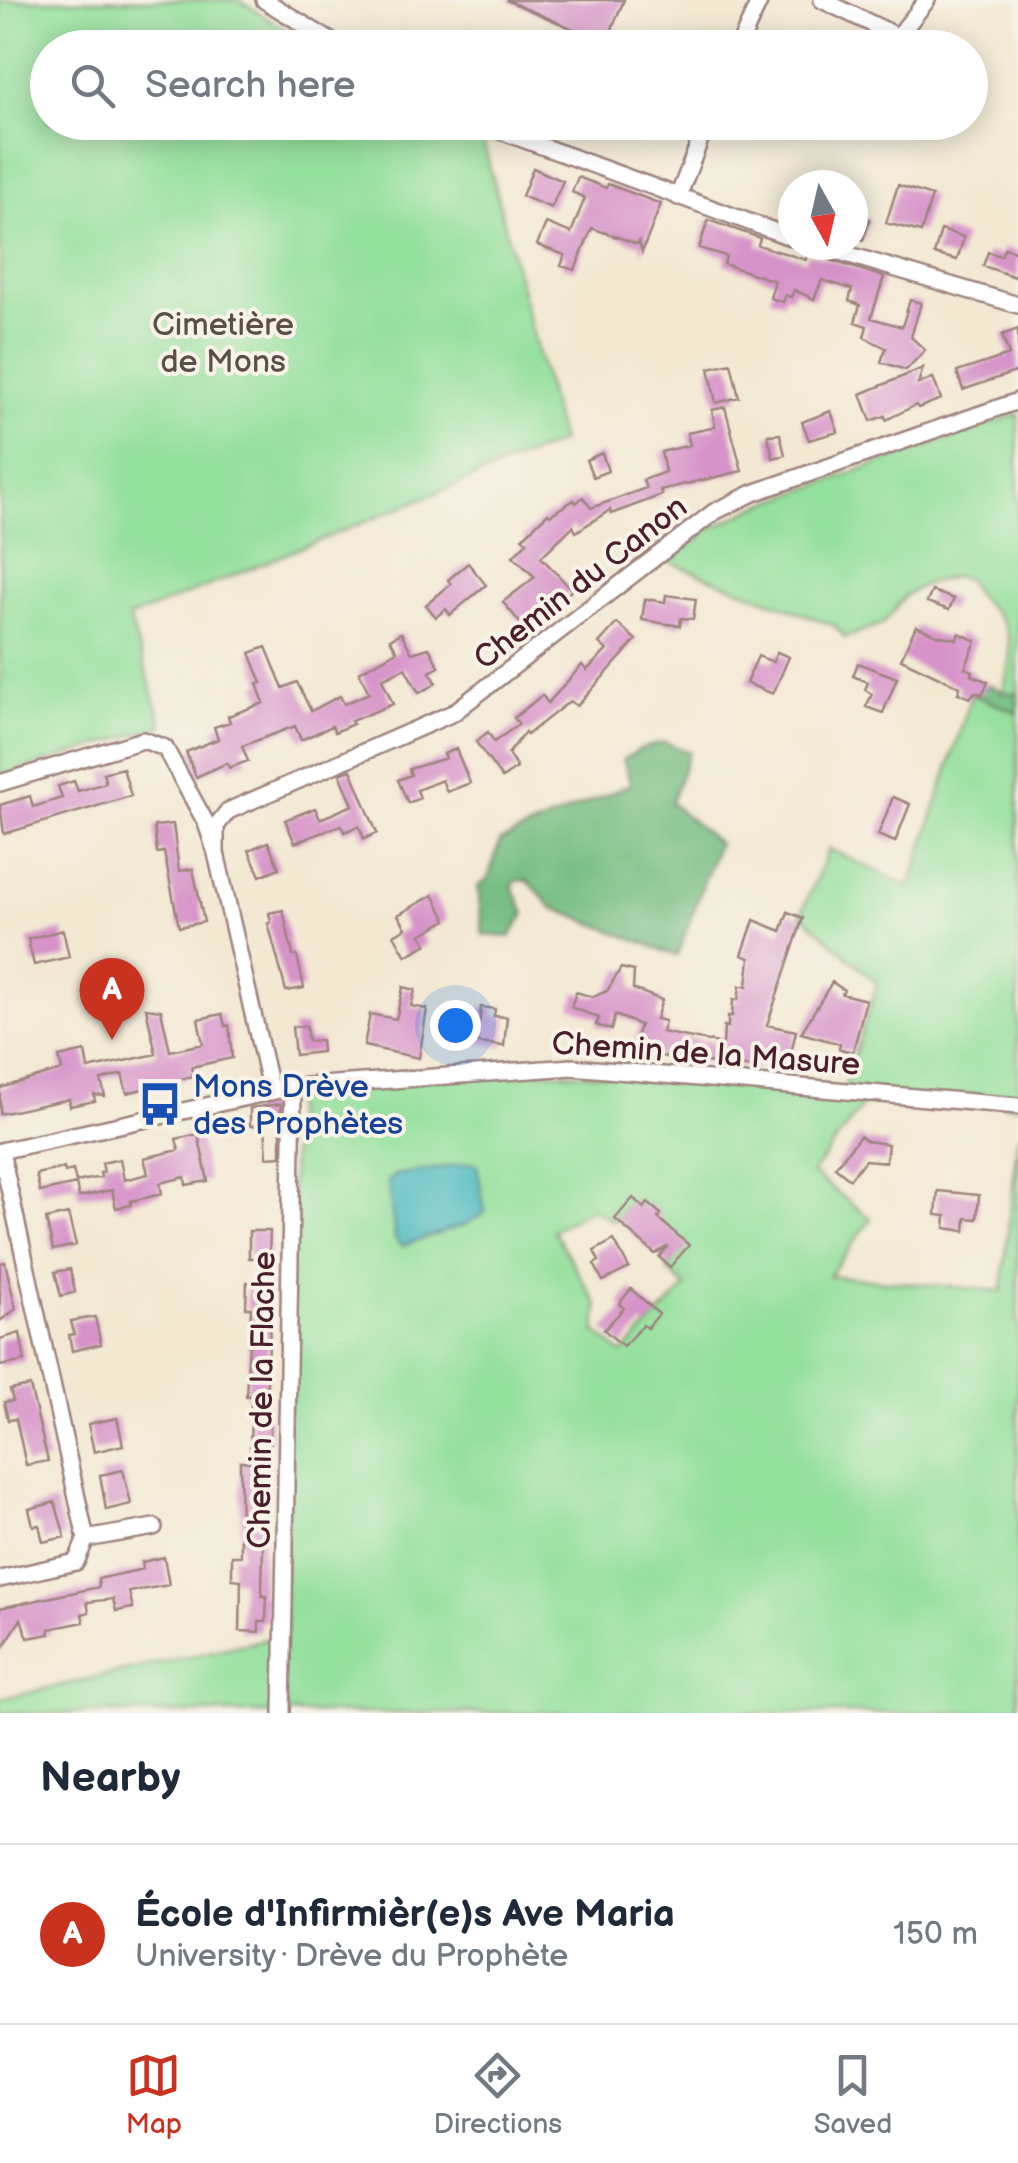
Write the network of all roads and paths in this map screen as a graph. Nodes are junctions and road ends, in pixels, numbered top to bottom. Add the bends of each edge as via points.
1 (264, 0) edge
2 (760, 0) edge
3 (822, 0) edge
4 (927, 0) edge
5 (313, 30) edge
6 (746, 30) edge
7 (873, 30) edge
8 (903, 30) edge
9 (524, 140) edge
10 (700, 140) edge
11 (678, 197) junction
12 (778, 233) edge
13 (866, 260) edge
14 (1018, 305) edge
15 (1018, 400) edge
16 (0, 783) edge
17 (216, 853) junction
18 (293, 1087) junction
19 (271, 1092) junction
20 (1018, 1106) edge
21 (0, 1151) edge
22 (154, 1527) dead end
23 (86, 1539) junction
24 (0, 1579) edge
25 (282, 1713) edge

1 - 5 street
2 - 6 street
3 - 7 street
4 - 8 street
9 - 11 street
10 - 11 street
11 - 12 street
13 - 14 street
15 - 17 street, Chemin du Canon via 714,512 453,714 228,810 216,826
16 - 17 street via 143,740 165,748
17 - 19 street
18 - 19 street, Chemin de la Masure
18 - 20 street, Chemin de la Masure via 572,1067
18 - 25 street, Chemin de la Flache
19 - 21 street, Chemin de la Masure
21 - 23 street
22 - 23 street
23 - 24 street via 76,1562

